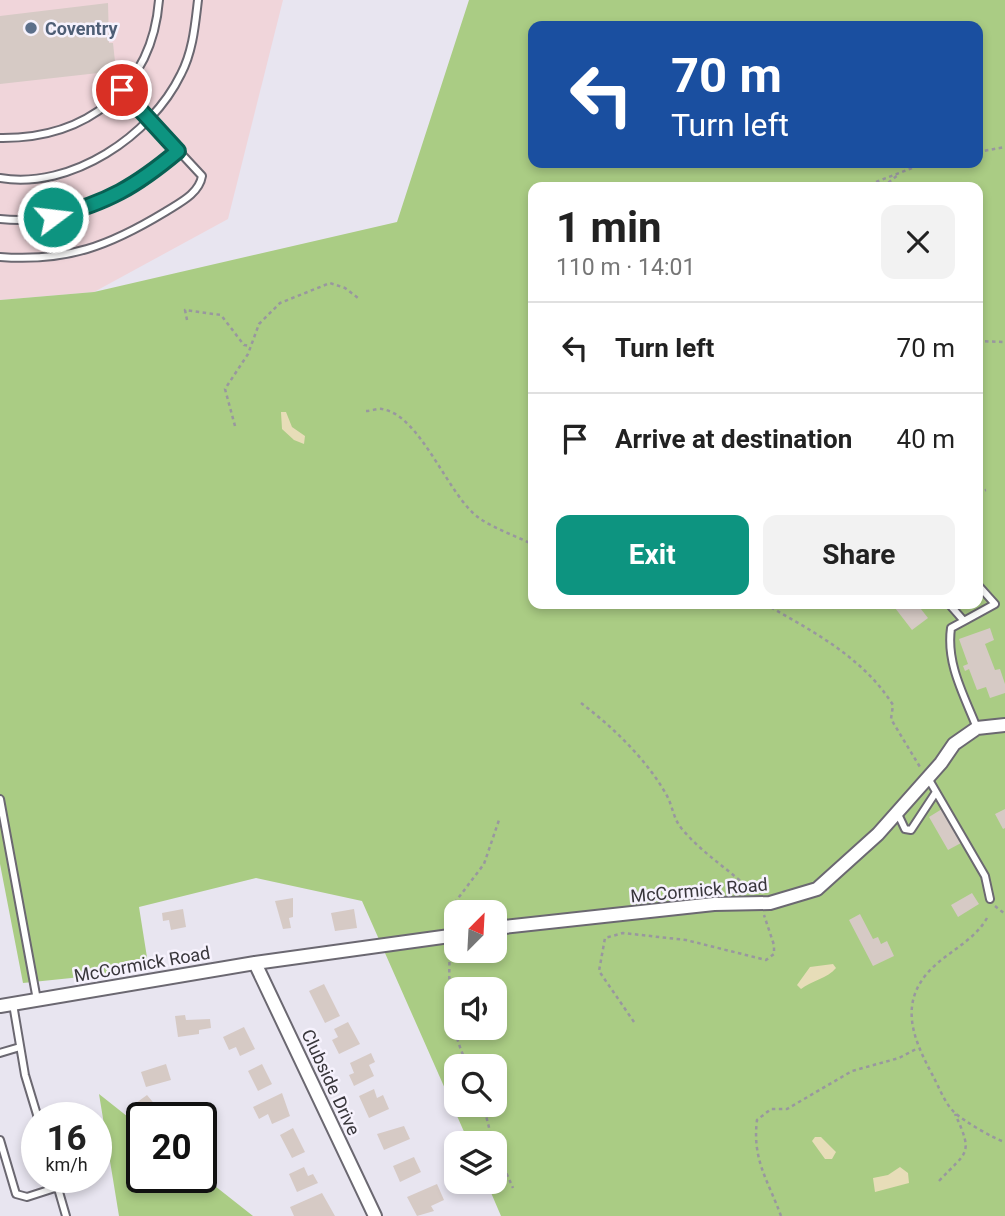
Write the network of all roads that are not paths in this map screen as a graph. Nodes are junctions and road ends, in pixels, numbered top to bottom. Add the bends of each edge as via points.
1 (159, 0) edge
2 (198, 0) edge
3 (122, 90) junction
4 (149, 119) junction
5 (0, 138) edge
6 (178, 151) junction
7 (0, 178) edge
8 (0, 219) edge
9 (0, 257) edge
10 (983, 591) edge
11 (953, 609) edge
12 (964, 621) junction
13 (1005, 725) edge
14 (977, 728) junction
15 (928, 778) junction
16 (936, 792) junction
17 (0, 799) edge
18 (897, 812) junction
19 (990, 899) dead end
20 (508, 927) edge
21 (444, 937) edge
22 (255, 963) junction
23 (37, 1000) junction
24 (6, 1005) edge
25 (20, 1047) junction
26 (0, 1053) edge
27 (34, 1102) edge
28 (0, 1140) edge
29 (39, 1193) edge
30 (60, 1193) edge
31 (66, 1216) edge
32 (375, 1216) edge

1 - 3 lane via 151,46
2 - 4 lane via 194,39 181,74
3 - 4 lane
3 - 5 lane via 98,113 69,128 28,138
4 - 6 lane
4 - 7 lane via 119,146 86,163 47,178
6 - 8 lane via 141,182 97,205 31,223
6 - 9 lane via 202,176 200,185 186,199 130,233 62,255
10 - 12 lane via 995,604
11 - 12 lane
12 - 14 lane via 951,628 948,645 954,673
13 - 14 street
14 - 15 street, McCormick Road via 954,744
15 - 16 lane
15 - 18 street, McCormick Road
16 - 18 lane via 911,830 905,829
16 - 19 lane via 985,876
17 - 23 lane
18 - 20 street, McCormick Road via 817,889 770,903 714,904
21 - 22 street, McCormick Road
22 - 23 street, McCormick Road
22 - 32 street, Clubside Drive
23 - 24 street, McCormick Road
24 - 25 lane
25 - 26 lane
25 - 27 lane
28 - 29 lane via 16,1194
30 - 31 lane

